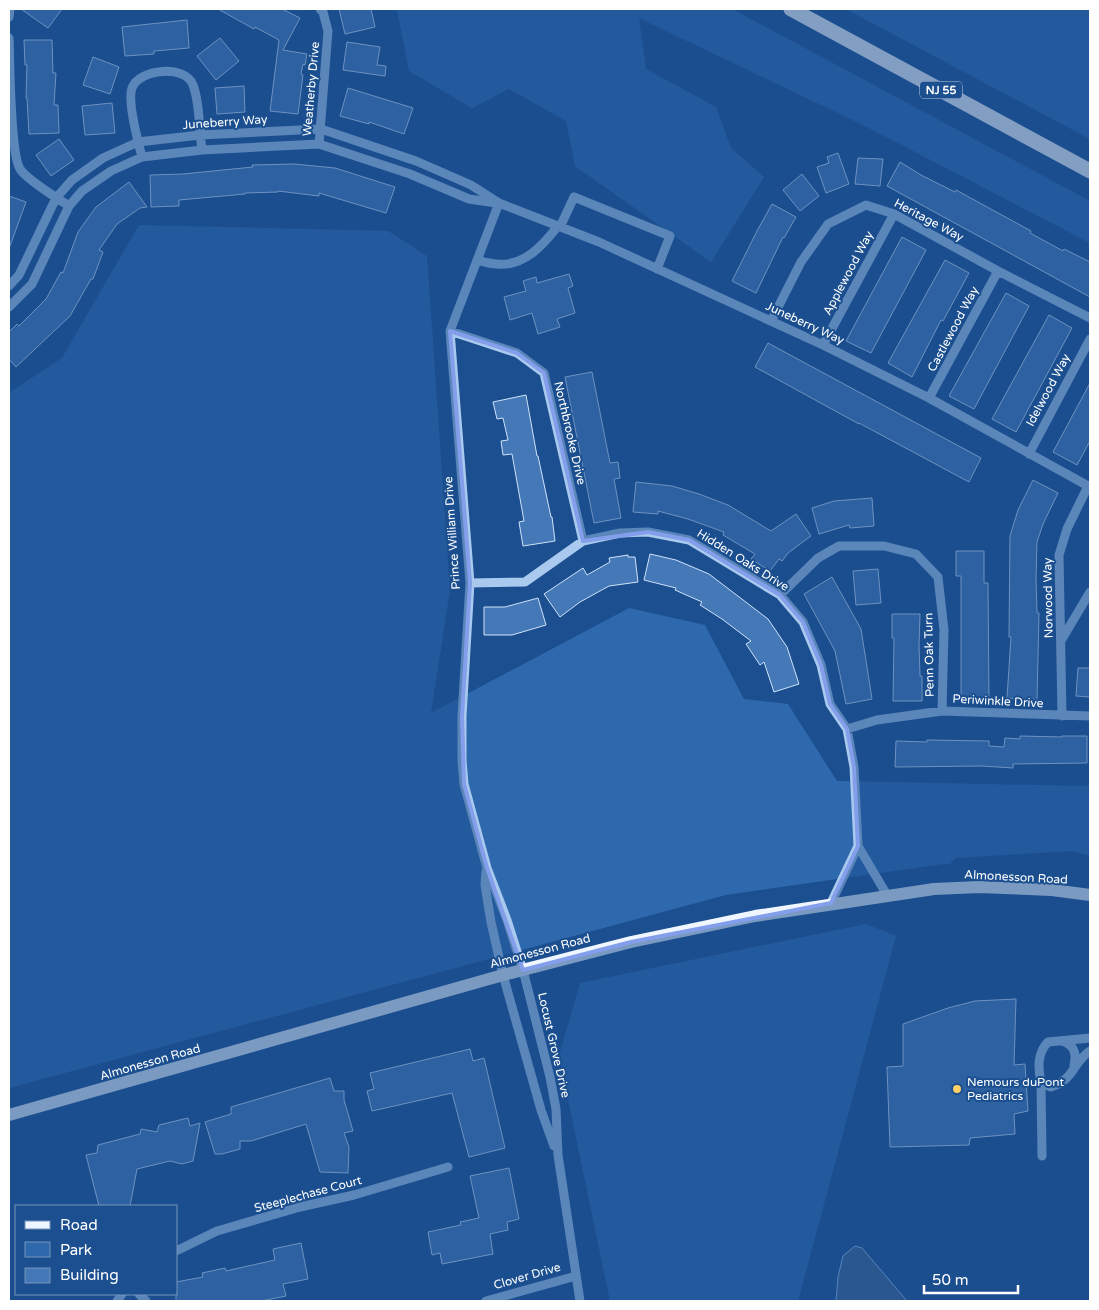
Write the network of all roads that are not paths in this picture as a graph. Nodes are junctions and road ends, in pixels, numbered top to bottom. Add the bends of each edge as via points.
1 (10, 9) edge
2 (320, 9) edge
3 (791, 9) edge
4 (9, 17) edge
5 (9, 38) edge
6 (320, 129) junction
7 (200, 135) junction
8 (138, 142) junction
9 (318, 144) junction
10 (202, 150) junction
11 (142, 157) junction
12 (416, 160) junction
13 (1090, 171) edge
14 (410, 174) junction
15 (56, 198) junction
16 (499, 203) junction
17 (69, 206) junction
18 (894, 214) junction
19 (559, 226) junction
20 (477, 260) junction
21 (657, 268) junction
22 (998, 271) junction
23 (20, 275) junction
24 (32, 284) junction
25 (9, 286) edge
26 (9, 307) edge
27 (1090, 318) edge
28 (771, 321) junction
29 (450, 331) junction
30 (1090, 339) edge
31 (824, 345) junction
32 (929, 398) junction
33 (1028, 454) junction
34 (1089, 486) edge
35 (583, 542) junction
36 (470, 583) junction
37 (1090, 592) edge
38 (780, 596) junction
39 (1062, 639) junction
40 (942, 711) junction
41 (1062, 716) junction
42 (1090, 716) edge
43 (847, 729) junction
44 (858, 846) junction
45 (487, 868) junction
46 (887, 895) junction
47 (1090, 895) edge
48 (832, 903) junction
49 (523, 970) junction
50 (503, 975) junction
51 (1090, 1038) edge
52 (1056, 1040) junction
53 (1090, 1051) edge
54 (1072, 1070) junction
55 (1041, 1083) junction
56 (9, 1115) edge
57 (558, 1155) junction
58 (1042, 1156) dead end
59 (448, 1166) dead end
60 (178, 1250) edge
61 (576, 1276) junction
62 (486, 1301) edge
63 (580, 1301) edge

1 - 4 street
2 - 6 street, Weatherby Drive via 328,31
3 - 13 highway, NJ 55
5 - 15 street via 14,146 20,168
6 - 7 street, Juneberry Way
6 - 9 street, Weatherby Drive
6 - 12 street, Juneberry Way
7 - 8 street, Juneberry Way
7 - 8 street via 193,84 175,71 151,73 134,82 131,90
7 - 10 street
8 - 11 street
8 - 15 street, Juneberry Way via 103,158 72,180
9 - 10 street, Juneberry Way
9 - 14 street, Juneberry Way
10 - 11 street, Juneberry Way
11 - 17 street, Juneberry Way via 110,171 82,191
12 - 14 street
12 - 16 street, Juneberry Way via 471,185
14 - 16 street, Juneberry Way via 469,199
15 - 17 street
15 - 23 street, Juneberry Way
16 - 19 street, Juneberry Way
16 - 20 street, Prince William Drive
17 - 24 street, Juneberry Way
18 - 22 street, Heritage Way
18 - 28 street, Heritage Way via 866,205 828,224 801,262
18 - 31 street, Applewood Way
19 - 20 street via 535,252 511,264
19 - 21 street, Juneberry Way
19 - 21 street via 574,197 670,236
20 - 29 street, Prince William Drive
21 - 28 street, Juneberry Way
22 - 27 street, Heritage Way
22 - 32 street, Castlewood Way
23 - 24 street
23 - 25 street, Juneberry Way
24 - 26 street, Juneberry Way
28 - 31 street, Juneberry Way
29 - 35 street, Northbrooke Drive via 517,353 544,373
29 - 36 street, Prince William Drive
30 - 33 street, Idelwood Way
31 - 32 street, Juneberry Way
32 - 33 street, Juneberry Way
33 - 34 street, Juneberry Way
34 - 39 street, Norwood Way via 1067,529 1059,555
35 - 36 street, Hidden Oaks Drive via 525,582
35 - 38 street, Hidden Oaks Drive via 648,532 689,540
36 - 45 street, Prince William Drive via 462,760 464,784
37 - 39 street
38 - 40 street, Penn Oak Turn via 818,558 839,546 884,546 916,554 938,577 944,630
38 - 43 street, Hidden Oaks Drive via 803,622 821,666 830,704
39 - 41 street, Norwood Way
40 - 41 street, Periwinkle Drive
40 - 43 street, Periwinkle Drive via 877,720
41 - 42 street, Periwinkle Drive
43 - 44 street, Hidden Oaks Drive via 854,767
44 - 46 street, Hidden Oaks Drive
44 - 48 street, Hidden Oaks Drive
45 - 49 street, Prince William Drive
45 - 50 street, Prince William Drive via 485,885
46 - 47 main road, Almonesson Road via 979,887
46 - 48 main road, Almonesson Road
48 - 49 main road, Almonesson Road via 630,942
49 - 50 main road, Almonesson Road
49 - 57 street, Locust Grove Drive via 550,1077 556,1109
50 - 56 main road, Almonesson Road
50 - 57 street, Locust Grove Drive via 541,1110
51 - 52 street
52 - 54 street via 1068,1043 1075,1052
52 - 55 street via 1048,1042 1040,1056
53 - 54 street
54 - 55 street via 1061,1083 1048,1086
55 - 58 street
57 - 61 street, Locust Grove Drive
59 - 60 street, Steeplechase Court via 217,1231
61 - 62 street, Clover Drive
61 - 63 street, Locust Grove Drive

